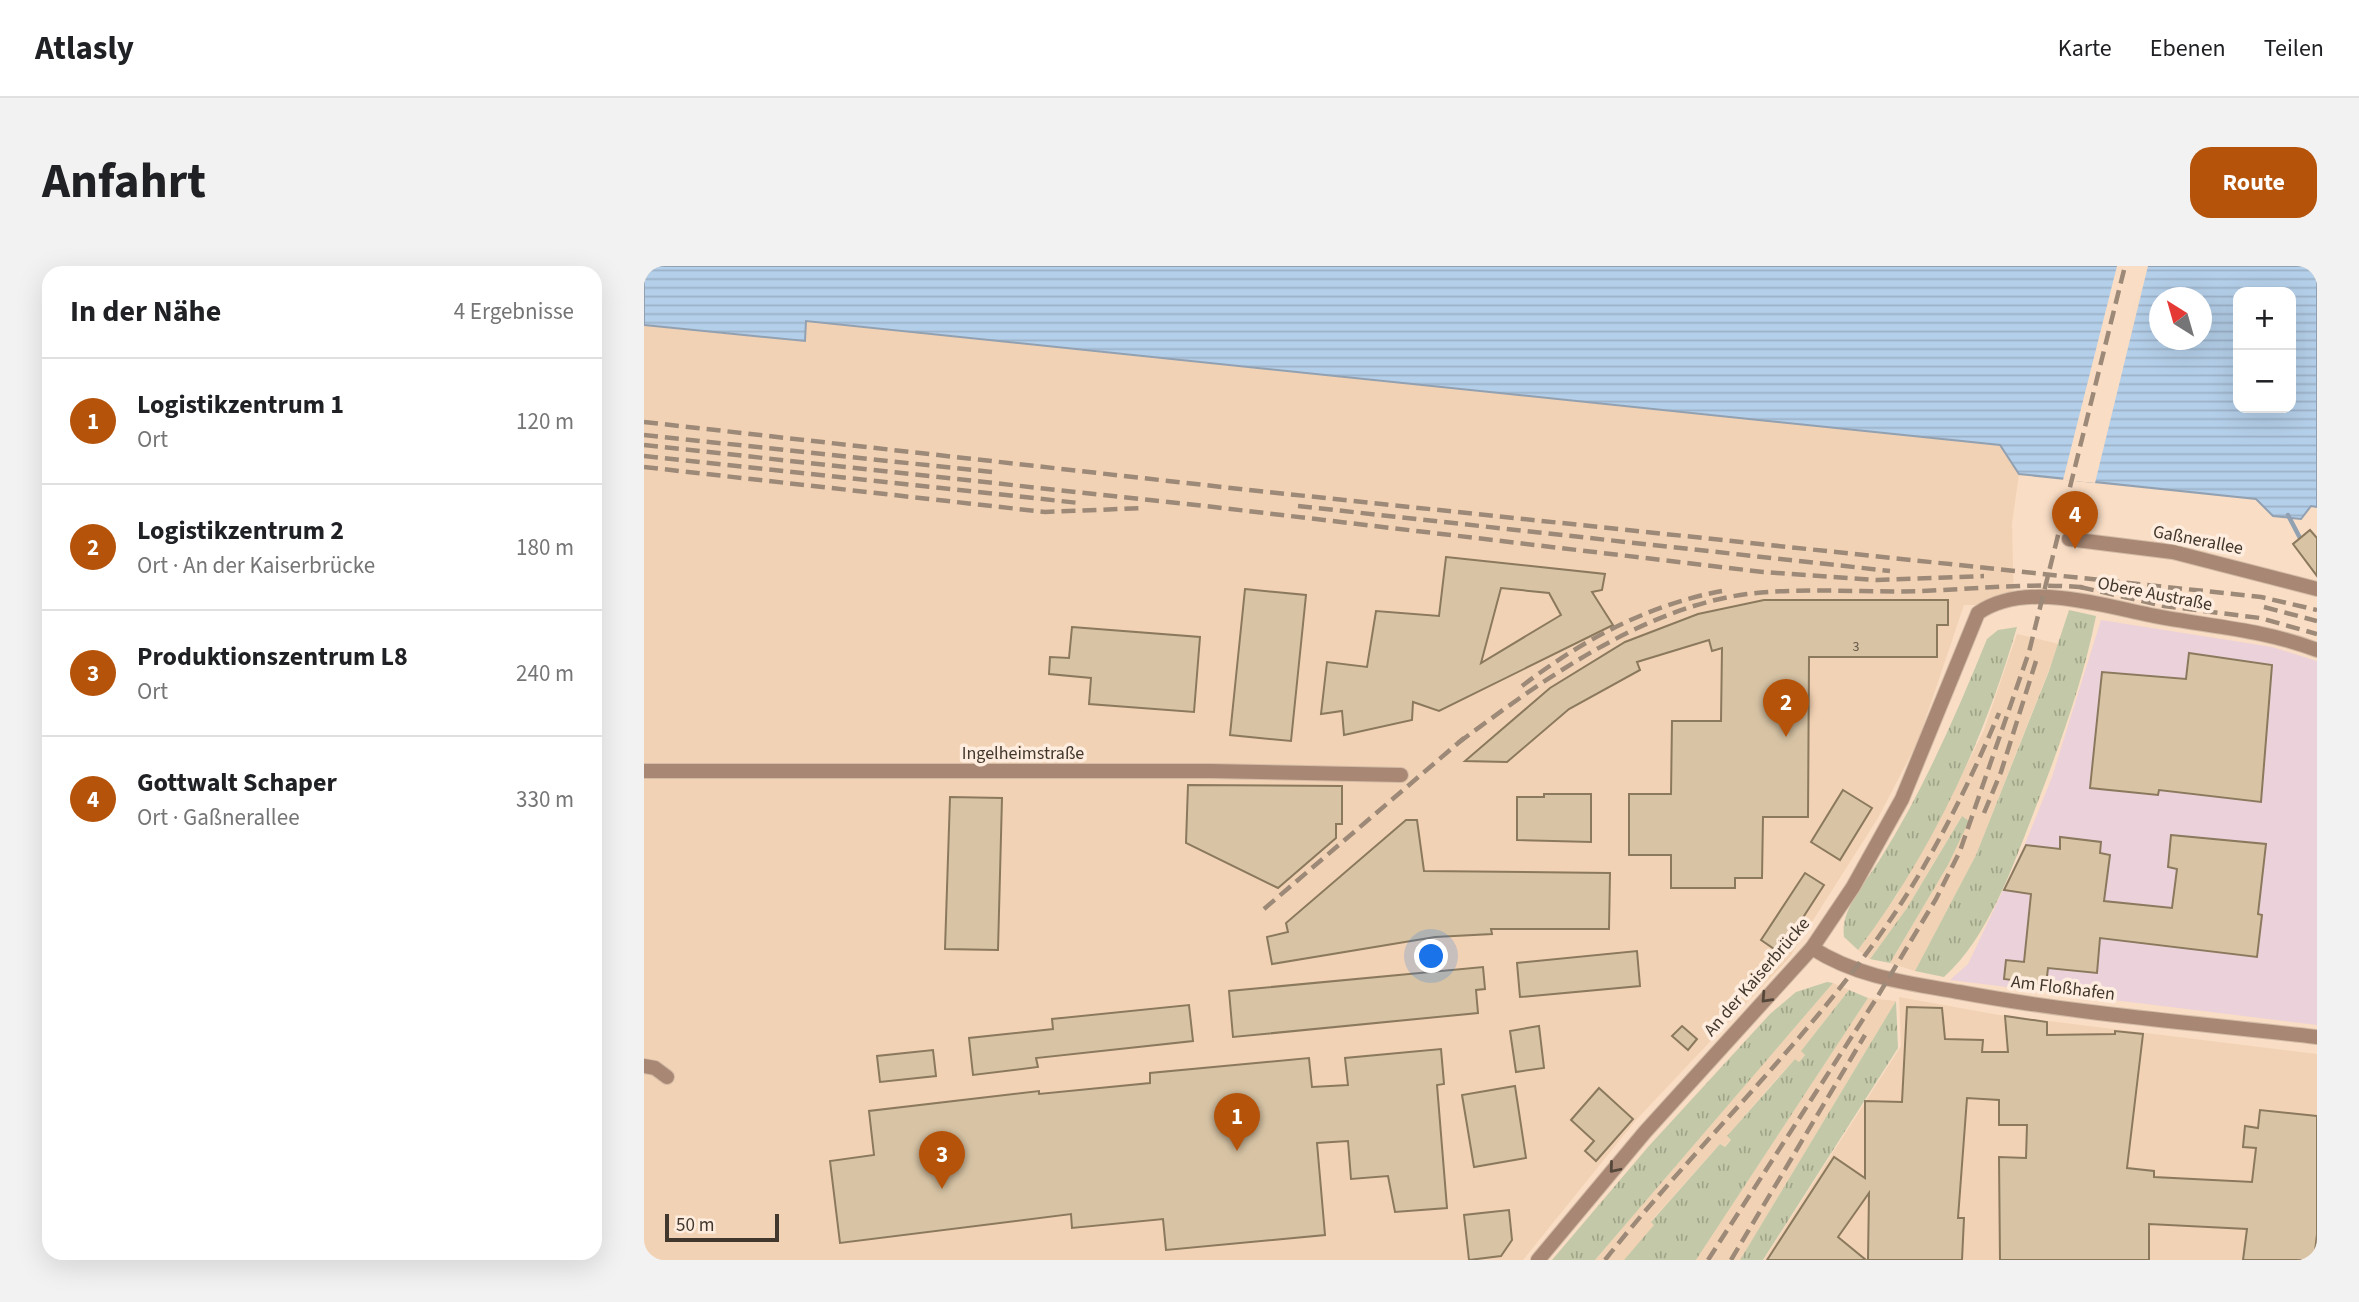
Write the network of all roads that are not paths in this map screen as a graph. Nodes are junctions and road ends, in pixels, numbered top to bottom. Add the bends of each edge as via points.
1 (2069, 540) dead end
2 (2317, 589) edge
3 (1984, 609) joint
4 (2317, 650) edge
5 (644, 771) edge
6 (1401, 775) dead end
7 (1812, 948) junction
8 (2317, 1037) edge
9 (644, 1066) edge
10 (667, 1077) dead end
11 (1538, 1260) edge

1 - 2 street, Gaßnerallee via 2172,552
3 - 4 street, Obere Austraße via 2019,599 2077,600 2265,633
3 - 7 street, An der Kaiserbrücke via 1975,619 1902,799 1853,887
5 - 6 street, Ingelheimstraße
7 - 8 street, Am Floßhafen via 1879,978 2008,1001
7 -> 11 street, An der Kaiserbrücke via 1645,1132
9 - 10 street

